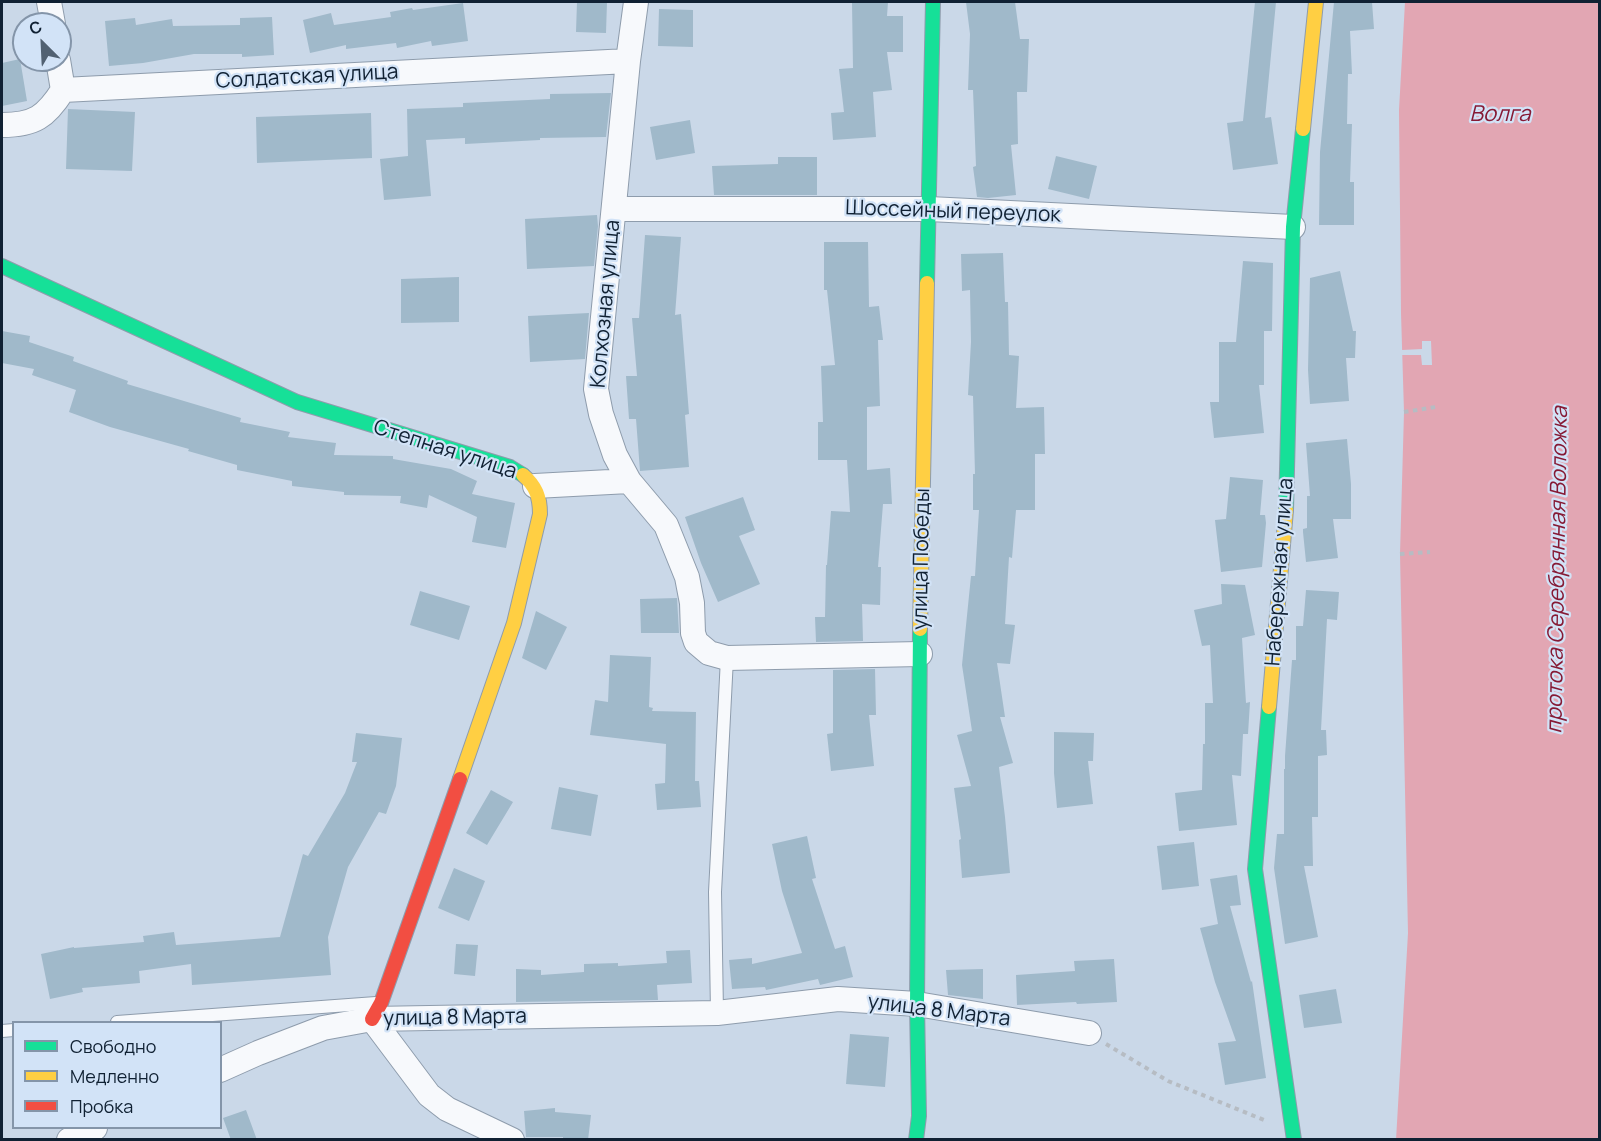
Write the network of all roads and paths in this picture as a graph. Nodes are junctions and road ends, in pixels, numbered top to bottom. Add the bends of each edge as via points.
1 (636, 2) edge
2 (933, 2) edge
3 (1317, 2) edge
4 (628, 61) junction
5 (60, 72) edge
6 (63, 90) junction
7 (2, 125) edge
8 (614, 209) junction
9 (929, 209) junction
10 (1293, 226) junction
11 (2, 266) edge
12 (1436, 407) dead end
13 (1404, 412) dead end
14 (629, 481) junction
15 (535, 486) junction
16 (1430, 552) dead end
17 (1401, 554) dead end
18 (920, 654) junction
19 (727, 658) junction
20 (917, 1004) junction
21 (376, 1011) junction
22 (717, 1013) junction
23 (160, 1021) edge
24 (1089, 1033) joint
25 (222, 1069) edge
26 (93, 1129) edge
27 (1293, 1135) edge
28 (69, 1140) edge
29 (512, 1140) edge
30 (916, 1140) edge

1 - 4 street, Колхозная улица
2 - 9 street, улица Победы
3 - 10 street, Набережная улица
4 - 6 street, Солдатская улица
4 - 8 street, Колхозная улица
5 - 6 street
6 - 7 street via 38,119
8 - 9 street, Шоссейный переулок
8 - 14 street, Колхозная улица via 597,389 615,455
9 - 10 street, Шоссейный переулок
9 - 18 street, улица Победы
10 - 27 street, Набережная улица via 1286,506 1255,869
11 - 15 street, Степная улица via 297,402 510,467
12 - 13 path
14 - 15 street
14 - 19 street, Колхозная улица via 666,525 687,577 696,642 709,653
15 - 21 street, Степная улица via 541,501 540,514 513,623
16 - 17 path
18 - 19 street, Колхозная улица
18 - 20 street, улица Победы
19 - 22 lane via 715,892
20 - 22 street, улица 8 Марта via 838,999
20 - 24 street, улица 8 Марта
20 - 30 street, улица Победы
21 - 22 street, улица 8 Марта
21 - 23 lane
21 - 25 street, улица 8 Марта
21 - 29 street via 429,1095 447,1109
24 - 27 path via 1168,1081
26 - 28 street

